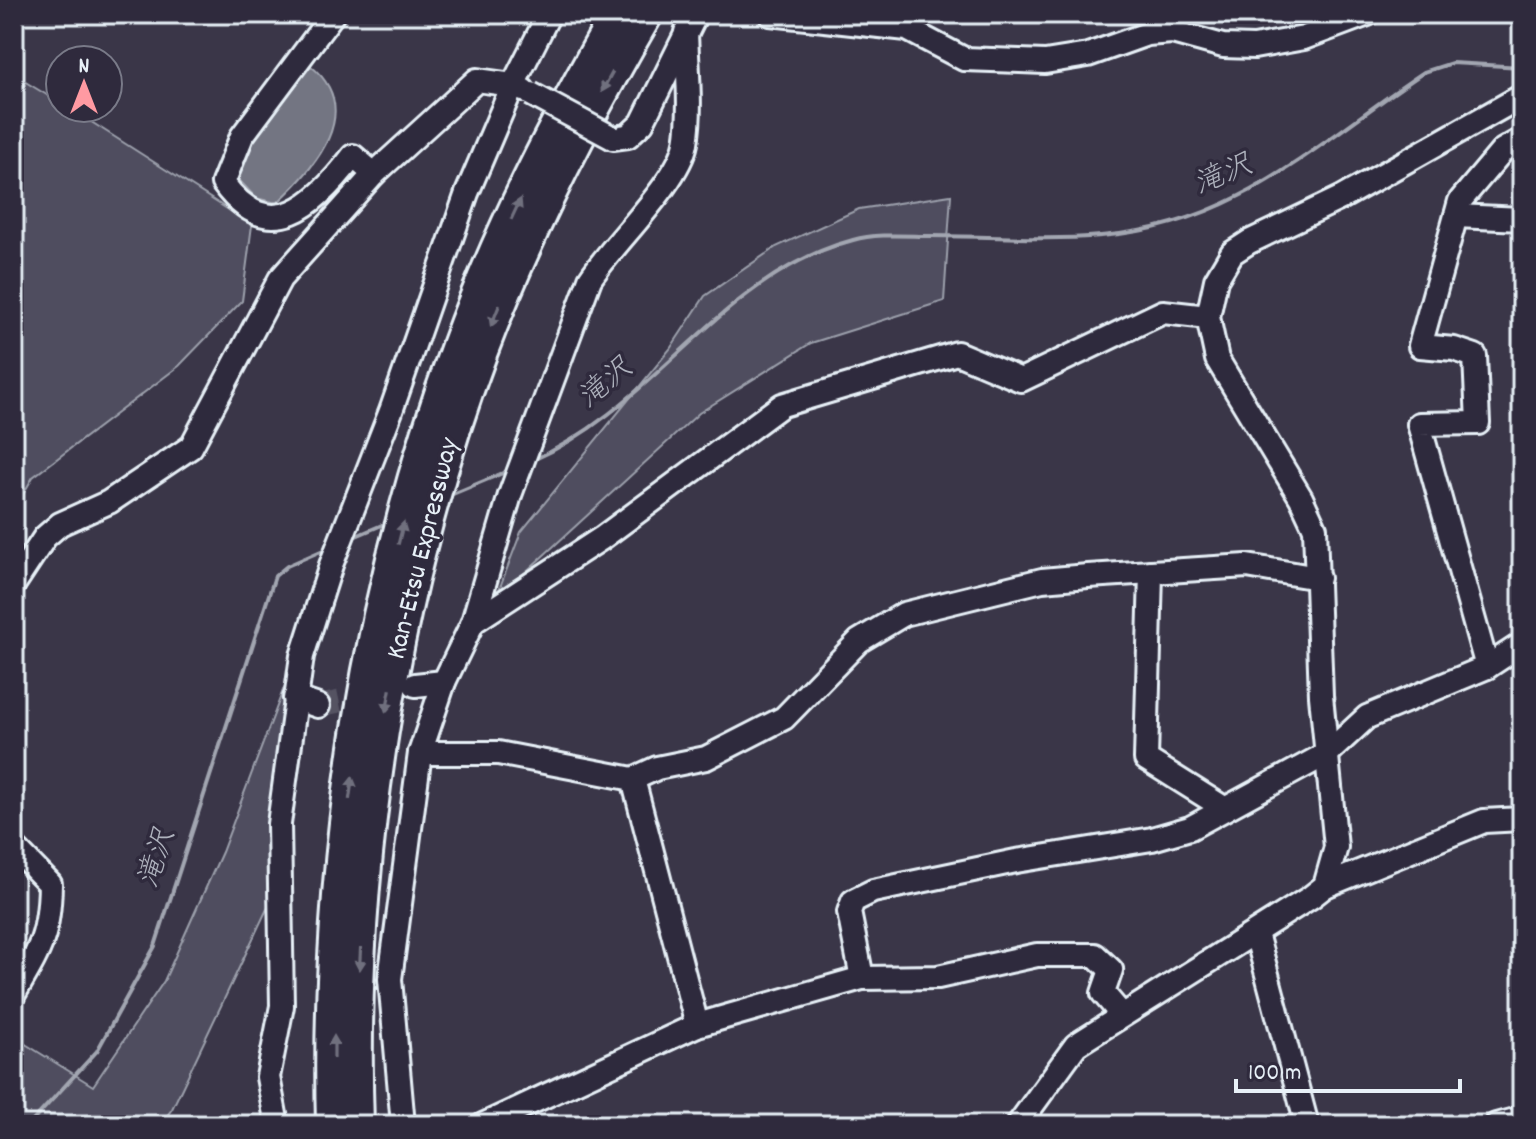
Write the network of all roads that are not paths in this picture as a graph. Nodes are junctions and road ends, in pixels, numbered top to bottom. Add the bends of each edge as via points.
1 (333, 14) edge
2 (549, 14) edge
3 (618, 14) edge
4 (646, 14) edge
5 (770, 14) edge
6 (1368, 14) edge
7 (691, 23) edge
8 (522, 90) junction
9 (1522, 96) edge
10 (1522, 139) edge
11 (374, 174) junction
12 (1456, 216) junction
13 (1522, 219) edge
14 (1208, 317) junction
15 (1151, 572) junction
16 (1318, 578) junction
17 (14, 584) edge
18 (473, 622) junction
19 (1522, 644) edge
20 (1487, 667) junction
21 (444, 682) junction
22 (415, 685) dead end
23 (295, 698) junction
24 (318, 706) tunnel mouth
25 (420, 753) junction
26 (1328, 753) junction
27 (633, 779) junction
28 (1224, 808) junction
29 (1522, 819) edge
30 (14, 847) edge
31 (1325, 886) junction
32 (1256, 933) junction
33 (862, 978) junction
34 (14, 994) edge
35 (1121, 1014) junction
36 (697, 1025) junction
37 (1522, 1118) edge
38 (277, 1125) edge
39 (333, 1125) edge
40 (357, 1125) edge
41 (403, 1125) edge
42 (483, 1125) edge
43 (1018, 1125) edge
44 (1307, 1125) edge
45 (1496, 1125) edge

1 - 11 street via 242,136 223,183 239,206 271,217 301,208 336,179 353,156
2 - 8 street
39 -> 3 highway, Kan-Etsu Expressway via 334,1011 347,818 360,723 401,533 426,439 495,253 536,164
4 -> 40 highway, Kan-Etsu Expressway via 558,174 517,263 468,391 425,534 383,729 371,821 357,1009
5 - 6 street via 907,29 964,59 1045,62 1172,32 1223,46 1254,47 1304,38
7 - 8 street, bridge via 642,123 628,136 613,138
7 - 18 street via 684,153 590,279 510,495
8 - 11 street via 477,80
8 - 23 street via 431,286 391,411 331,565 302,656
9 - 14 street via 1232,253 1216,280
10 - 12 street via 1503,150 1460,201
11 - 17 street via 280,279 191,447 109,502 60,524
12 - 13 street
12 - 20 street via 1420,346 1475,356 1478,423 1419,424
14 - 16 street via 1217,359 1309,513
14 - 18 street via 1163,312 1021,380 957,353 782,405 602,538
15 - 16 street via 1247,566
15 - 27 street via 1042,580 904,614 859,641 784,718 706,758
15 - 28 street via 1146,759
16 - 26 street
18 - 21 street
19 - 20 street
20 - 26 street via 1367,717
21 - 22 street
21 - 25 street
23 - 24 street
23 - 38 street via 279,824 282,1006 268,1077
25 - 27 street via 498,753
25 - 41 street via 390,979
26 - 28 street
26 - 31 street via 1336,847
27 - 36 street
28 - 33 street via 1190,828 1152,839 873,891 853,901 849,912
29 - 31 street via 1484,821
30 - 34 street via 50,884 49,925
31 - 32 street
32 - 35 street
32 - 44 street
33 - 35 street via 938,977 1037,955 1095,955 1111,970 1103,993
33 - 36 street
35 - 43 street via 1076,1045
36 - 42 street
37 - 45 street

